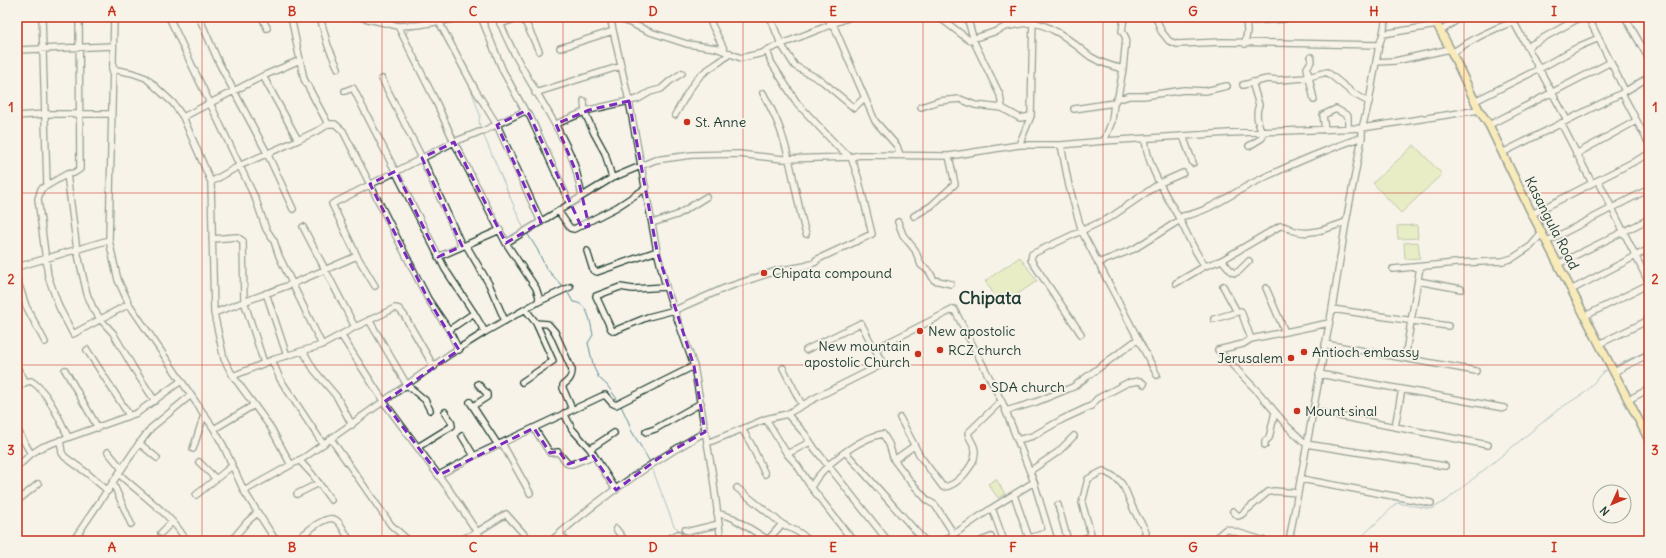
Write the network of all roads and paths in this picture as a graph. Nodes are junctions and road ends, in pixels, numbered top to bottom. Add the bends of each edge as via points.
1 (42, 17) edge
2 (79, 17) edge
3 (114, 17) edge
4 (169, 17) edge
5 (199, 17) edge
6 (262, 17) edge
7 (291, 17) edge
8 (320, 17) edge
9 (360, 17) edge
10 (466, 17) edge
11 (481, 17) edge
12 (498, 17) edge
13 (520, 17) edge
14 (523, 17) edge
15 (610, 17) edge
16 (617, 17) edge
17 (708, 17) edge
18 (770, 17) edge
19 (825, 17) edge
20 (850, 17) edge
21 (939, 17) edge
22 (967, 17) edge
23 (1025, 17) edge
24 (1124, 17) edge
25 (1156, 17) edge
26 (1386, 17) edge
27 (1433, 17) edge
28 (1461, 17) edge
29 (1581, 17) edge
30 (1588, 17) edge
31 (1625, 17) edge
32 (1246, 19) edge
33 (1284, 19) dead end
34 (1512, 19) edge
35 (1033, 20) edge
36 (439, 22) junction
37 (500, 24) junction
38 (833, 24) junction
39 (398, 26) junction
40 (267, 28) dead end
41 (1439, 28) junction
42 (613, 31) junction
43 (1383, 34) junction
44 (1599, 38) junction
45 (974, 39) junction
46 (781, 44) junction
47 (1245, 44) junction
48 (1379, 45) junction
49 (113, 46) junction
50 (80, 47) junction
51 (560, 48) dead end
52 (1527, 48) junction
53 (42, 49) junction
54 (17, 50) edge
55 (767, 50) junction
56 (539, 51) dead end
57 (1451, 51) junction
58 (727, 52) junction
59 (1311, 56) dead end
60 (1649, 59) edge
61 (300, 60) junction
62 (1376, 62) junction
63 (1611, 62) junction
64 (621, 66) junction
65 (338, 68) dead end
66 (112, 69) junction
67 (1123, 69) junction
68 (1539, 69) junction
69 (682, 73) dead end
70 (263, 76) junction
71 (1309, 77) junction
72 (1649, 77) edge
73 (382, 79) dead end
74 (1252, 82) junction
75 (1243, 85) dead end
76 (1227, 86) dead end
77 (235, 90) junction
78 (345, 91) dead end
79 (1551, 92) junction
80 (1624, 92) junction
81 (535, 93) junction
82 (763, 93) dead end
83 (1118, 97) junction
84 (864, 98) junction
85 (1314, 100) dead end
86 (1475, 100) junction
87 (584, 101) dead end
88 (628, 101) junction
89 (1369, 102) junction
90 (210, 103) junction
91 (1114, 103) junction
92 (922, 108) dead end
93 (1002, 108) junction
94 (1074, 109) dead end
95 (1478, 110) junction
96 (525, 111) junction
97 (585, 113) junction
98 (45, 114) junction
99 (111, 114) junction
100 (78, 115) junction
101 (674, 115) dead end
102 (17, 116) edge
103 (183, 116) junction
104 (1030, 116) junction
105 (1567, 120) junction
106 (1636, 121) junction
107 (1561, 123) junction
108 (328, 124) junction
109 (556, 124) junction
110 (497, 125) junction
111 (1489, 125) junction
112 (1348, 128) junction
113 (1362, 128) junction
114 (1324, 130) junction
115 (1263, 132) junction
116 (1183, 136) junction
117 (1362, 137) junction
118 (1145, 139) junction
119 (298, 140) junction
120 (1104, 141) junction
121 (454, 142) junction
122 (1649, 144) edge
123 (1019, 145) junction
124 (1061, 145) junction
125 (1249, 146) dead end
126 (267, 153) junction
127 (1502, 153) junction
128 (1576, 154) junction
129 (1649, 154) edge
130 (900, 155) junction
131 (949, 156) junction
132 (851, 157) junction
133 (422, 158) junction
134 (789, 158) junction
135 (1192, 163) dead end
136 (239, 166) junction
137 (640, 166) junction
138 (396, 171) junction
139 (1183, 173) dead end
140 (67, 174) junction
141 (612, 178) junction
142 (1598, 180) junction
143 (211, 182) junction
144 (1160, 183) junction
145 (1592, 183) junction
146 (370, 184) junction
147 (47, 186) junction
148 (646, 188) junction
149 (1649, 189) edge
150 (582, 196) junction
151 (706, 197) dead end
152 (570, 204) junction
153 (1611, 208) junction
154 (293, 209) dead end
155 (559, 212) junction
156 (1532, 214) junction
157 (914, 216) dead end
158 (1649, 219) edge
159 (1180, 220) junction
160 (541, 222) junction
161 (898, 222) dead end
162 (1346, 222) junction
163 (652, 223) junction
164 (303, 226) dead end
165 (500, 230) junction
166 (1082, 232) junction
167 (1622, 232) junction
168 (1542, 233) junction
169 (806, 234) dead end
170 (212, 239) junction
171 (109, 240) junction
172 (1546, 242) junction
173 (506, 243) junction
174 (464, 246) junction
175 (1649, 249) edge
176 (77, 250) junction
177 (587, 251) dead end
178 (657, 251) junction
179 (357, 256) junction
180 (1635, 256) junction
181 (438, 257) junction
182 (46, 259) junction
183 (1222, 260) junction
184 (1249, 260) dead end
185 (1098, 263) junction
186 (1558, 264) junction
187 (1205, 266) junction
188 (17, 267) edge
189 (1420, 267) junction
190 (325, 269) junction
191 (1393, 269) dead end
192 (17, 279) edge
193 (1418, 281) junction
194 (1176, 283) dead end
195 (292, 284) junction
196 (951, 284) dead end
197 (1649, 284) edge
198 (375, 286) dead end
199 (1223, 286) dead end
200 (570, 287) dead end
201 (666, 287) junction
202 (1266, 288) dead end
203 (1461, 289) dead end
204 (1571, 290) junction
205 (266, 293) junction
206 (244, 301) junction
207 (538, 302) junction
208 (129, 304) junction
209 (1332, 309) junction
210 (526, 310) junction
211 (675, 310) junction
212 (1237, 312) junction
213 (214, 313) junction
214 (474, 313) junction
215 (1585, 316) junction
216 (1214, 319) dead end
217 (101, 320) junction
218 (369, 320) junction
219 (1649, 320) edge
220 (505, 321) junction
221 (1411, 321) junction
222 (536, 323) junction
223 (1329, 323) junction
224 (1448, 326) dead end
225 (355, 327) junction
226 (449, 330) junction
227 (485, 332) junction
228 (1285, 332) junction
229 (1081, 334) dead end
230 (341, 335) junction
231 (1138, 339) junction
232 (1251, 339) junction
233 (46, 342) dead end
234 (1325, 344) junction
235 (1599, 344) junction
236 (322, 345) junction
237 (876, 348) junction
238 (87, 350) dead end
239 (459, 350) junction
240 (806, 350) dead end
241 (303, 351) junction
242 (1649, 354) edge
243 (287, 356) junction
244 (1405, 358) junction
245 (272, 360) junction
246 (264, 363) junction
247 (694, 366) junction
248 (434, 367) junction
249 (17, 368) edge
250 (783, 368) dead end
251 (65, 370) dead end
252 (1476, 371) dead end
253 (1614, 372) junction
254 (1319, 374) junction
255 (1157, 375) dead end
256 (233, 376) junction
257 (181, 381) junction
258 (26, 382) junction
259 (522, 382) dead end
260 (478, 384) dead end
261 (1144, 384) dead end
262 (407, 385) junction
263 (17, 388) edge
264 (1402, 389) junction
265 (1649, 389) edge
266 (191, 395) junction
267 (155, 400) junction
268 (1628, 400) junction
269 (1001, 401) junction
270 (384, 402) junction
271 (701, 403) junction
272 (254, 405) junction
273 (802, 405) junction
274 (1504, 408) dead end
275 (572, 409) junction
276 (430, 410) dead end
277 (1006, 411) junction
278 (1313, 411) junction
279 (445, 412) dead end
280 (1275, 412) junction
281 (564, 413) junction
282 (204, 414) junction
283 (787, 414) junction
284 (129, 416) junction
285 (900, 418) dead end
286 (766, 419) junction
287 (352, 424) junction
288 (1395, 427) junction
289 (1646, 427) edge
290 (98, 428) junction
291 (534, 428) junction
292 (17, 429) edge
293 (214, 429) junction
294 (742, 429) junction
295 (646, 432) dead end
296 (705, 432) junction
297 (614, 433) dead end
298 (68, 436) junction
299 (462, 436) dead end
300 (1074, 436) dead end
301 (331, 439) junction
302 (60, 440) junction
303 (1017, 440) junction
304 (1649, 440) edge
305 (810, 442) junction
306 (139, 443) junction
307 (706, 443) junction
308 (323, 444) junction
309 (500, 444) junction
310 (1306, 444) junction
311 (1265, 445) dead end
312 (1488, 445) dead end
313 (914, 446) junction
314 (418, 447) junction
315 (193, 449) dead end
316 (590, 449) junction
317 (108, 452) dead end
318 (846, 453) junction
319 (31, 454) junction
320 (787, 454) junction
321 (474, 456) junction
322 (593, 456) junction
323 (157, 458) dead end
324 (299, 460) junction
325 (894, 460) junction
326 (199, 462) dead end
327 (291, 465) junction
328 (828, 465) junction
329 (232, 466) junction
330 (1445, 466) dead end
331 (17, 467) edge
332 (1030, 471) junction
333 (121, 472) junction
334 (765, 474) dead end
335 (439, 475) junction
336 (215, 478) junction
337 (1301, 479) junction
338 (1034, 482) junction
339 (113, 483) junction
340 (38, 484) dead end
341 (318, 484) junction
342 (811, 487) junction
343 (737, 488) dead end
344 (108, 490) junction
345 (244, 490) junction
346 (616, 490) junction
347 (530, 493) dead end
348 (1298, 493) junction
349 (296, 494) dead end
350 (196, 495) dead end
351 (1014, 495) junction
352 (17, 497) edge
353 (331, 500) dead end
354 (1431, 503) dead end
355 (1058, 505) dead end
356 (992, 508) junction
357 (1233, 511) dead end
358 (257, 513) junction
359 (717, 513) junction
360 (172, 522) junction
361 (131, 524) dead end
362 (719, 524) junction
363 (782, 524) junction
364 (616, 529) dead end
365 (685, 530) dead end
366 (477, 532) junction
367 (1049, 532) junction
368 (161, 533) dead end
369 (560, 533) junction
370 (678, 534) dead end
371 (954, 534) junction
372 (992, 538) dead end
373 (1029, 538) junction
374 (1092, 538) edge
375 (73, 541) edge
376 (186, 541) edge
377 (231, 541) edge
378 (276, 541) edge
379 (296, 541) edge
380 (350, 541) edge
381 (409, 541) edge
382 (459, 541) edge
383 (483, 541) edge
384 (530, 541) edge
385 (551, 541) edge
386 (566, 541) edge
387 (625, 541) edge
388 (664, 541) edge
389 (721, 541) edge
390 (769, 541) edge
391 (810, 541) edge
392 (855, 541) edge
393 (888, 541) edge
394 (925, 541) edge
395 (944, 541) edge
396 (981, 541) edge
397 (1004, 541) edge
398 (1020, 541) edge
399 (1052, 541) edge
400 (1068, 541) edge
401 (1078, 541) edge
402 (1140, 541) edge
403 (1212, 541) edge
404 (1266, 541) edge
405 (1289, 541) edge

1 - 53 street
2 - 50 street
3 - 49 street
4 - 90 street
5 - 77 street via 219,63
6 - 40 street
7 - 61 street
8 - 65 street via 328,46
9 - 39 street
10 - 36 street
11 - 96 street via 503,71
12 - 37 street
13 - 37 street
14 - 56 street
15 - 42 street
16 - 58 street via 650,32 687,44
17 - 58 street
18 - 46 street
19 - 38 street
20 - 38 street
21 - 45 street via 962,36 969,40
22 - 45 street
23 - 35 street
24 - 67 street via 1122,31 1126,38
25 - 47 street via 1161,31 1169,41 1177,44
26 - 43 street
27 - 41 main road, Kasangula Road
28 - 41 street
29 - 52 street
30 - 44 street
31 - 60 street
32 - 33 street
32 - 47 street
34 - 52 street
34 - 57 street
35 - 45 street
35 - 67 street via 1106,65
35 - 104 street
36 - 39 street
36 - 110 street
37 - 81 street
38 - 46 street
38 - 84 street
39 - 121 street via 438,104
41 - 43 street
41 - 57 main road, Kasangula Road
42 - 51 street
42 - 64 street
43 - 48 street
44 - 63 street
44 - 68 street
45 - 93 street via 1000,95
46 - 55 street
46 - 84 street via 795,66 822,81 852,107
47 - 48 street
48 - 62 street
49 - 50 street
49 - 66 street
50 - 53 street
50 - 100 street
52 - 68 street
53 - 54 street
53 - 98 street
55 - 58 street via 741,58
55 - 132 street via 771,62 797,102 839,148
57 - 62 street
57 - 86 main road, Kasangula Road
58 - 101 street via 723,61 692,84
59 - 71 street via 1312,60 1307,68
61 - 70 street
61 - 108 street via 304,79
62 - 89 street
63 - 79 street
63 - 80 street
64 - 81 street
64 - 88 street
66 - 99 street
66 - 103 street via 146,78
67 - 83 street
68 - 79 street
68 - 86 street
69 - 88 street via 661,89
70 - 77 street
70 - 119 street
71 - 74 street
71 - 85 street
71 - 89 street via 1327,72 1354,94
72 - 80 street
73 - 133 street
74 - 75 street
74 - 115 street via 1259,105 1259,129
76 - 83 street via 1205,91 1184,90
77 - 90 street
77 - 126 street
78 - 138 street via 353,88
79 - 105 street
79 - 111 street
80 - 105 street
80 - 106 street
81 - 109 street
82 - 134 street via 773,112
83 - 91 street
84 - 130 street via 875,121 897,146
86 - 95 main road, Kasangula Road
87 - 97 street
88 - 97 street
88 - 137 street
89 - 113 street
90 - 103 street
90 - 136 street
91 - 94 street
91 - 120 street via 1112,121
92 - 93 street via 939,101 960,99 974,105
93 - 104 street via 1020,118
95 - 111 main road, Kasangula Road
95 - 113 street
96 - 110 street
96 - 152 street via 529,114
97 - 109 street
97 - 141 street via 605,153
98 - 100 street
98 - 102 street
98 - 147 street
99 - 100 street
99 - 171 street
100 - 140 street via 80,168 74,173
103 - 143 street
104 - 123 street
105 - 107 street
106 - 122 street
106 - 128 street
107 - 127 street
107 - 128 street
108 - 119 street
108 - 146 street via 335,124 343,131
109 - 150 street via 573,159
110 - 121 street
110 - 160 street
111 - 127 main road, Kasangula Road
112 - 113 street
112 - 114 street
112 - 114 street via 1348,116 1336,109 1322,116
113 - 117 street
114 - 115 street
115 - 116 street
115 - 125 street via 1262,138
116 - 118 street
116 - 135 street
117 - 159 street via 1261,179 1194,214 1183,216
117 - 162 street
118 - 120 street
118 - 144 street via 1149,160
119 - 126 street
120 - 124 street
121 - 133 street
121 - 165 street
123 - 124 street
123 - 131 street
124 - 166 street
126 - 136 street
126 - 154 street
127 - 156 main road, Kasangula Road
128 - 145 street
129 - 142 street
130 - 131 street
130 - 132 street
131 - 157 street via 955,184 931,206
132 - 134 street
132 - 211 street via 872,234 816,262 776,271 725,288
133 - 138 street
133 - 174 street
134 - 137 street via 739,154 692,155 655,160
134 - 169 street via 798,208
136 - 143 street
136 - 195 street
137 - 141 street
137 - 148 street
138 - 146 street
138 - 181 street
139 - 144 street
140 - 147 street
140 - 176 street
141 - 150 street
142 - 145 street
142 - 153 street
143 - 170 street
144 - 159 street
144 - 166 street via 1125,209
145 - 156 street
146 - 179 street via 332,204
146 - 226 street via 428,298
147 - 182 street via 41,189 38,199
148 - 155 street via 617,207 574,229 570,228
148 - 163 street
149 - 153 street
150 - 152 street
151 - 163 street via 677,215
152 - 155 street
153 - 167 street
153 - 172 street
155 - 160 street
156 - 168 main road, Kasangula Road
158 - 167 street
159 - 185 street via 1134,249
159 - 187 street
160 - 173 street
161 - 196 street via 921,265 929,271 934,280
162 - 183 street via 1310,232 1294,231 1280,226
162 - 209 street
163 - 178 street
164 - 190 street
165 - 173 street
165 - 174 street
166 - 185 street
166 - 229 street via 1032,254 1031,257
167 - 180 street
167 - 186 street
168 - 172 main road, Kasangula Road
168 - 189 street via 1530,246 1513,258
170 - 206 street via 237,238 243,241
170 - 213 street
171 - 176 street
171 - 208 street via 118,280
172 - 186 main road, Kasangula Road
173 - 207 street via 536,288 540,297
174 - 181 street
174 - 220 street via 489,284
175 - 180 street
176 - 182 street
176 - 217 street via 87,294
177 - 178 street via 593,270 598,272
178 - 201 street
179 - 190 street
179 - 198 street
180 - 197 street
180 - 204 street
181 - 214 street
182 - 188 street
182 - 217 street via 48,276 59,307 73,334
183 - 184 street via 1235,273
183 - 187 street
185 - 231 street
186 - 204 main road, Kasangula Road
187 - 194 street
189 - 191 street
189 - 193 street
190 - 195 street
190 - 225 street
192 - 233 street via 26,306
193 - 203 street
193 - 221 street
195 - 205 street
195 - 236 street
197 - 215 street
199 - 212 street
200 - 207 street
201 - 211 street
201 - 211 street via 620,287 596,296 614,331 648,317
202 - 228 street
204 - 215 main road, Kasangula Road
205 - 206 street
205 - 243 street
206 - 213 street
206 - 246 street
207 - 210 street
208 - 217 street
208 - 257 street
209 - 221 street
209 - 223 street
210 - 220 street
210 - 222 street
211 - 247 street
212 - 216 street
212 - 232 street via 1243,313
213 - 256 street via 224,359
214 - 226 street
214 - 227 street
215 - 235 main road, Kasangula Road
217 - 267 street via 113,333
218 - 225 street
218 - 248 street via 395,308 399,309
218 - 262 street
219 - 235 street
220 - 227 street
221 - 224 street
221 - 244 street
222 - 259 street via 553,361
222 - 275 street via 548,324 553,329 572,370 569,381 563,386
223 - 228 street
223 - 234 street
225 - 230 street
226 - 239 street
227 - 239 street
228 - 232 street
230 - 236 street
230 - 270 street
231 - 255 street
231 - 277 street via 1073,387
232 - 280 street via 1243,344 1218,350
234 - 244 street
234 - 254 street
235 - 253 main road, Kasangula Road
236 - 241 street
237 - 240 street via 873,347 861,323
237 - 269 street via 954,309
237 - 273 street via 883,364
238 - 284 street
239 - 248 street
241 - 243 street
241 - 287 street via 314,370 337,397
242 - 253 street
243 - 245 street
244 - 252 street
245 - 246 street
245 - 308 street via 280,379
246 - 256 street
247 - 271 street
247 - 275 street via 616,405 603,395
248 - 262 street
249 - 258 street
250 - 273 street
251 - 290 street
253 - 268 main road, Kasangula Road
254 - 264 street
254 - 278 street
256 - 272 street
257 - 266 street
257 - 267 street
258 - 263 street
258 - 298 street via 31,381 39,387
260 - 309 street via 487,394 486,398 472,404
261 - 303 street via 1140,381 1127,383 1091,406 1033,436
262 - 270 street
262 - 276 street via 425,400
264 - 274 street
264 - 288 street
265 - 268 street
266 - 282 street
266 - 306 street via 151,428
267 - 284 street
268 - 289 main road, Kasangula Road
269 - 277 street
269 - 313 street via 968,433 975,453 966,473 954,483 943,487
270 - 287 street
270 - 314 street
271 - 295 street
271 - 296 street
272 - 293 street
272 - 327 street via 271,428
273 - 283 street
275 - 281 street
277 - 303 street
278 - 288 street
278 - 310 street
279 - 314 street via 452,426
280 - 310 street
280 - 311 street
281 - 291 street
281 - 316 street via 572,429
282 - 293 street
282 - 315 street
283 - 286 street
283 - 305 street
284 - 290 street
285 - 313 street
286 - 294 street
286 - 320 street
287 - 301 street
288 - 312 street
289 - 304 main road, Kasangula Road
290 - 298 street
291 - 309 street
291 - 322 street via 550,453 558,452 568,464
292 - 319 street
293 - 329 street
294 - 307 street
294 - 334 street
296 - 307 street
296 - 346 street via 659,458
297 - 316 street
298 - 302 street
299 - 321 street
300 - 332 street via 1058,452
301 - 308 street
301 - 381 street via 391,525
302 - 319 street
302 - 344 street via 65,457
303 - 332 street
305 - 320 street
305 - 328 street
306 - 323 street
306 - 333 street
307 - 359 street
308 - 324 street
309 - 321 street
309 - 347 street
310 - 330 street
310 - 337 street
313 - 325 street
314 - 335 street
316 - 322 street
317 - 333 street
318 - 325 street via 882,434 889,444
318 - 328 street
318 - 394 street
319 - 331 street
320 - 342 street
321 - 335 street
322 - 346 street
324 - 327 street
324 - 341 street
325 - 371 street via 928,501 935,505
326 - 336 street
327 - 345 street
328 - 342 street
328 - 393 street
329 - 336 street
329 - 345 street
332 - 338 street
333 - 339 street
333 - 360 street
335 - 366 street
336 - 350 street
337 - 348 street
337 - 354 street
338 - 351 street
338 - 367 street
339 - 344 street
339 - 361 street
340 - 352 street via 21,498
341 - 349 street
341 - 353 street
342 - 392 street
343 - 363 street
344 - 375 street
345 - 358 street
346 - 369 street
348 - 357 street via 1270,491 1241,515 1238,516
348 - 405 street
351 - 356 street
351 - 373 street
355 - 400 street
356 - 371 street
356 - 397 street
358 - 377 street
358 - 378 street
359 - 362 street
359 - 390 street via 733,518
360 - 368 street
360 - 376 street via 183,533
362 - 365 street
362 - 389 street
363 - 390 street
363 - 391 street
364 - 387 street
366 - 382 street
366 - 383 street
366 - 384 street via 507,514
367 - 373 street
367 - 399 street
369 - 385 street
369 - 386 street
370 - 388 street
371 - 395 street
372 - 396 street
373 - 398 street
374 - 401 street
374 - 402 street via 1082,503 1088,479 1103,471 1116,477 1125,487 1145,528 1146,533
379 - 380 street via 314,526 333,518 338,521
403 - 404 street via 1223,530 1228,529

